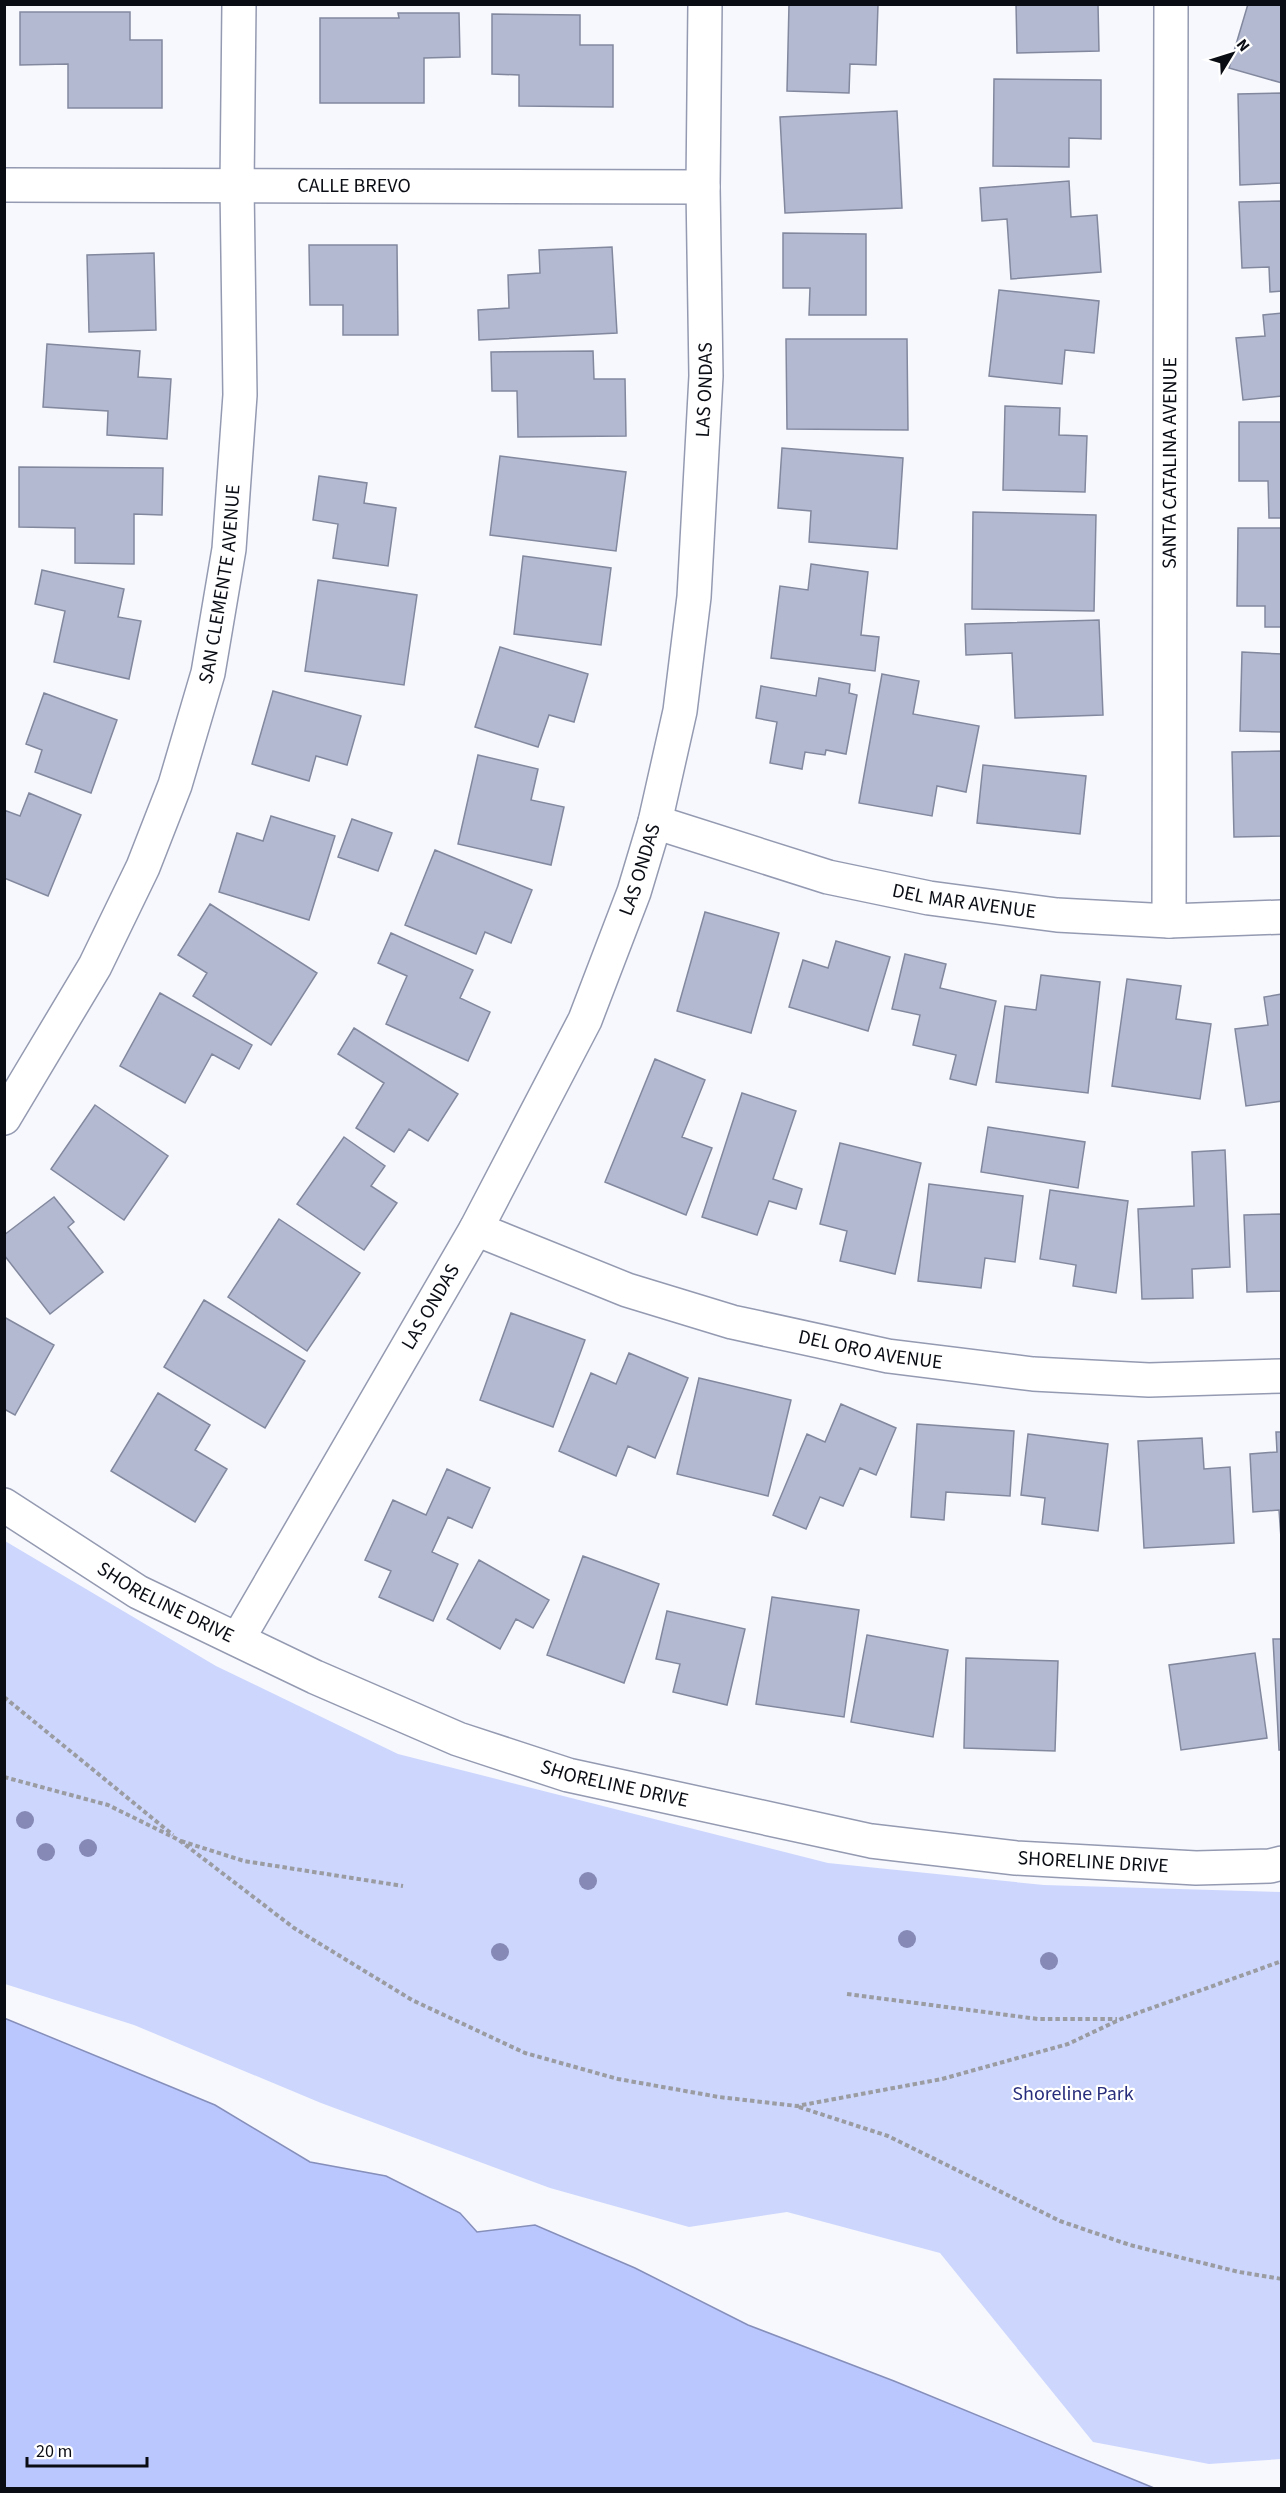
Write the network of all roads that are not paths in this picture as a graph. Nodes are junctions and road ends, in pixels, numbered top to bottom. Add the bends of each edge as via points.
1 (239, 4) edge
2 (705, 4) edge
3 (1171, 4) edge
4 (4, 185) edge
5 (237, 186) junction
6 (703, 187) junction
7 (655, 822) junction
8 (1281, 917) edge
9 (1169, 921) junction
10 (4, 1118) edge
11 (476, 1228) junction
12 (1281, 1376) edge
13 (4, 1505) edge
14 (238, 1639) junction
15 (1281, 1863) edge

1 - 5 street, SAN CLEMENTE AVENUE
2 - 6 street, LAS ONDAS
3 - 9 street, SANTA CATALINA AVENUE
4 - 5 street, CALLE BREVO
5 - 6 street, CALLE BREVO
5 - 10 street, SAN CLEMENTE AVENUE via 240,395 229,549 208,673 175,785 143,867 95,966
6 - 7 street, LAS ONDAS via 706,376 694,597 680,711
7 - 9 street, DEL MAR AVENUE via 828,877 929,898 1058,915
7 - 11 street, LAS ONDAS via 634,892 585,1020
8 - 9 street, DEL MAR AVENUE
11 - 12 street, DEL ORO AVENUE via 627,1290 732,1322 888,1356 1056,1376 1149,1380
11 - 14 street, LAS ONDAS
13 - 14 street, SHORELINE DRIVE via 138,1592
14 - 15 street, SHORELINE DRIVE via 458,1739 557,1772 871,1841 1049,1860 1196,1868

